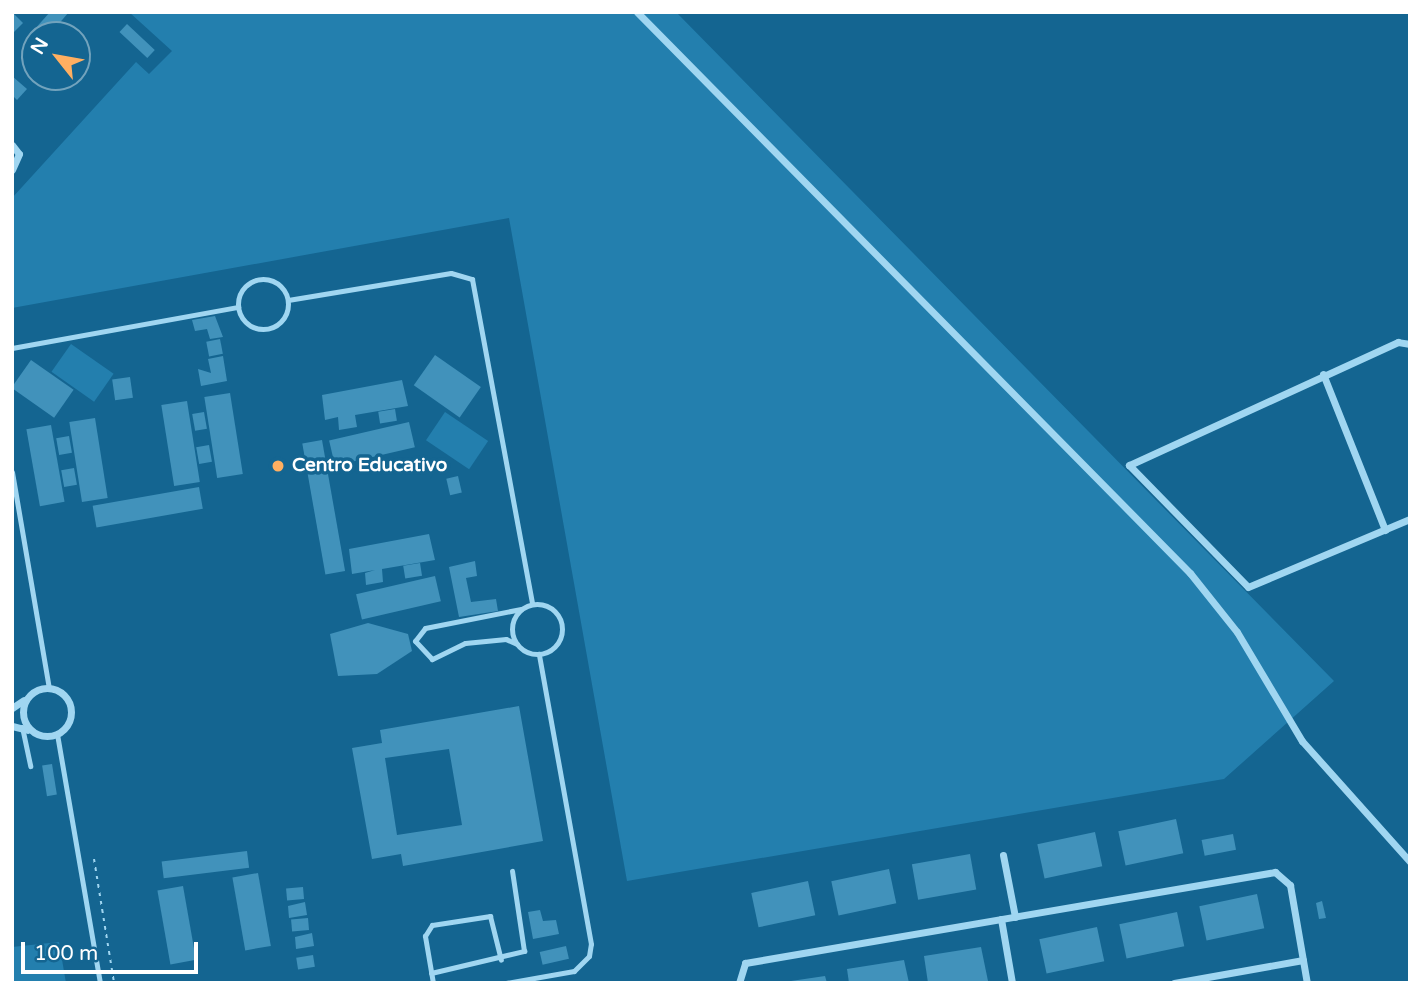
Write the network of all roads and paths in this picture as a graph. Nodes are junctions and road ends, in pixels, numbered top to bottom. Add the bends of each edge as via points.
1 (638, 12) edge
2 (12, 145) edge
3 (12, 170) edge
4 (288, 300) junction
5 (238, 307) junction
6 (1410, 344) edge
7 (12, 348) edge
8 (1323, 374) junction
9 (12, 472) edge
10 (1410, 519) edge
11 (1385, 530) junction
12 (532, 604) junction
13 (521, 609) junction
14 (517, 644) junction
15 (539, 654) junction
16 (50, 688) junction
17 (27, 698) junction
18 (12, 708) edge
19 (12, 726) edge
20 (22, 727) junction
21 (35, 734) junction
22 (57, 734) junction
23 (30, 766) dead end
24 (1003, 855) dead end
25 (94, 859) dead end
26 (1410, 862) edge
27 (513, 871) dead end
28 (1015, 917) junction
29 (1001, 919) junction
30 (502, 960) junction
31 (1303, 960) junction
32 (431, 973) junction
33 (1214, 979) edge
34 (100, 983) edge
35 (114, 983) edge
36 (433, 983) edge
37 (506, 983) edge
38 (739, 983) edge
39 (1012, 983) edge
40 (1174, 983) edge
41 (1307, 983) edge

1 - 26 street via 1190,573 1237,632 1302,741
2 - 3 street via 19,154
4 - 5 lane via 280,285 264,279 248,284
4 - 5 lane via 286,316 267,330 244,322
4 - 12 lane via 451,273 472,279
5 - 7 lane
6 - 8 street via 1398,342
8 - 11 street
8 - 11 street via 1135,458 1129,470 1248,587
9 - 16 lane
10 - 11 street
12 - 13 lane
12 - 15 lane via 558,612 563,625 561,639
13 - 14 lane via 514,620
13 - 14 lane via 425,628 415,641 432,659 465,643 506,639
14 - 15 lane
15 - 37 lane via 591,944 589,956 574,971
16 - 17 street
16 - 22 street via 65,695 71,709
17 - 18 street
17 - 21 street via 22,714
19 - 20 street
20 - 21 street
20 - 23 lane
21 - 22 street
22 - 34 lane
24 - 28 street
25 - 35 path
27 - 30 lane via 526,944 520,956
28 - 29 street
28 - 31 street via 1275,872 1290,885
29 - 38 street via 745,963
29 - 39 street
30 - 32 lane
30 - 32 lane via 495,921 482,915 427,930
31 - 33 street
31 - 41 street
32 - 36 lane
33 - 40 street

